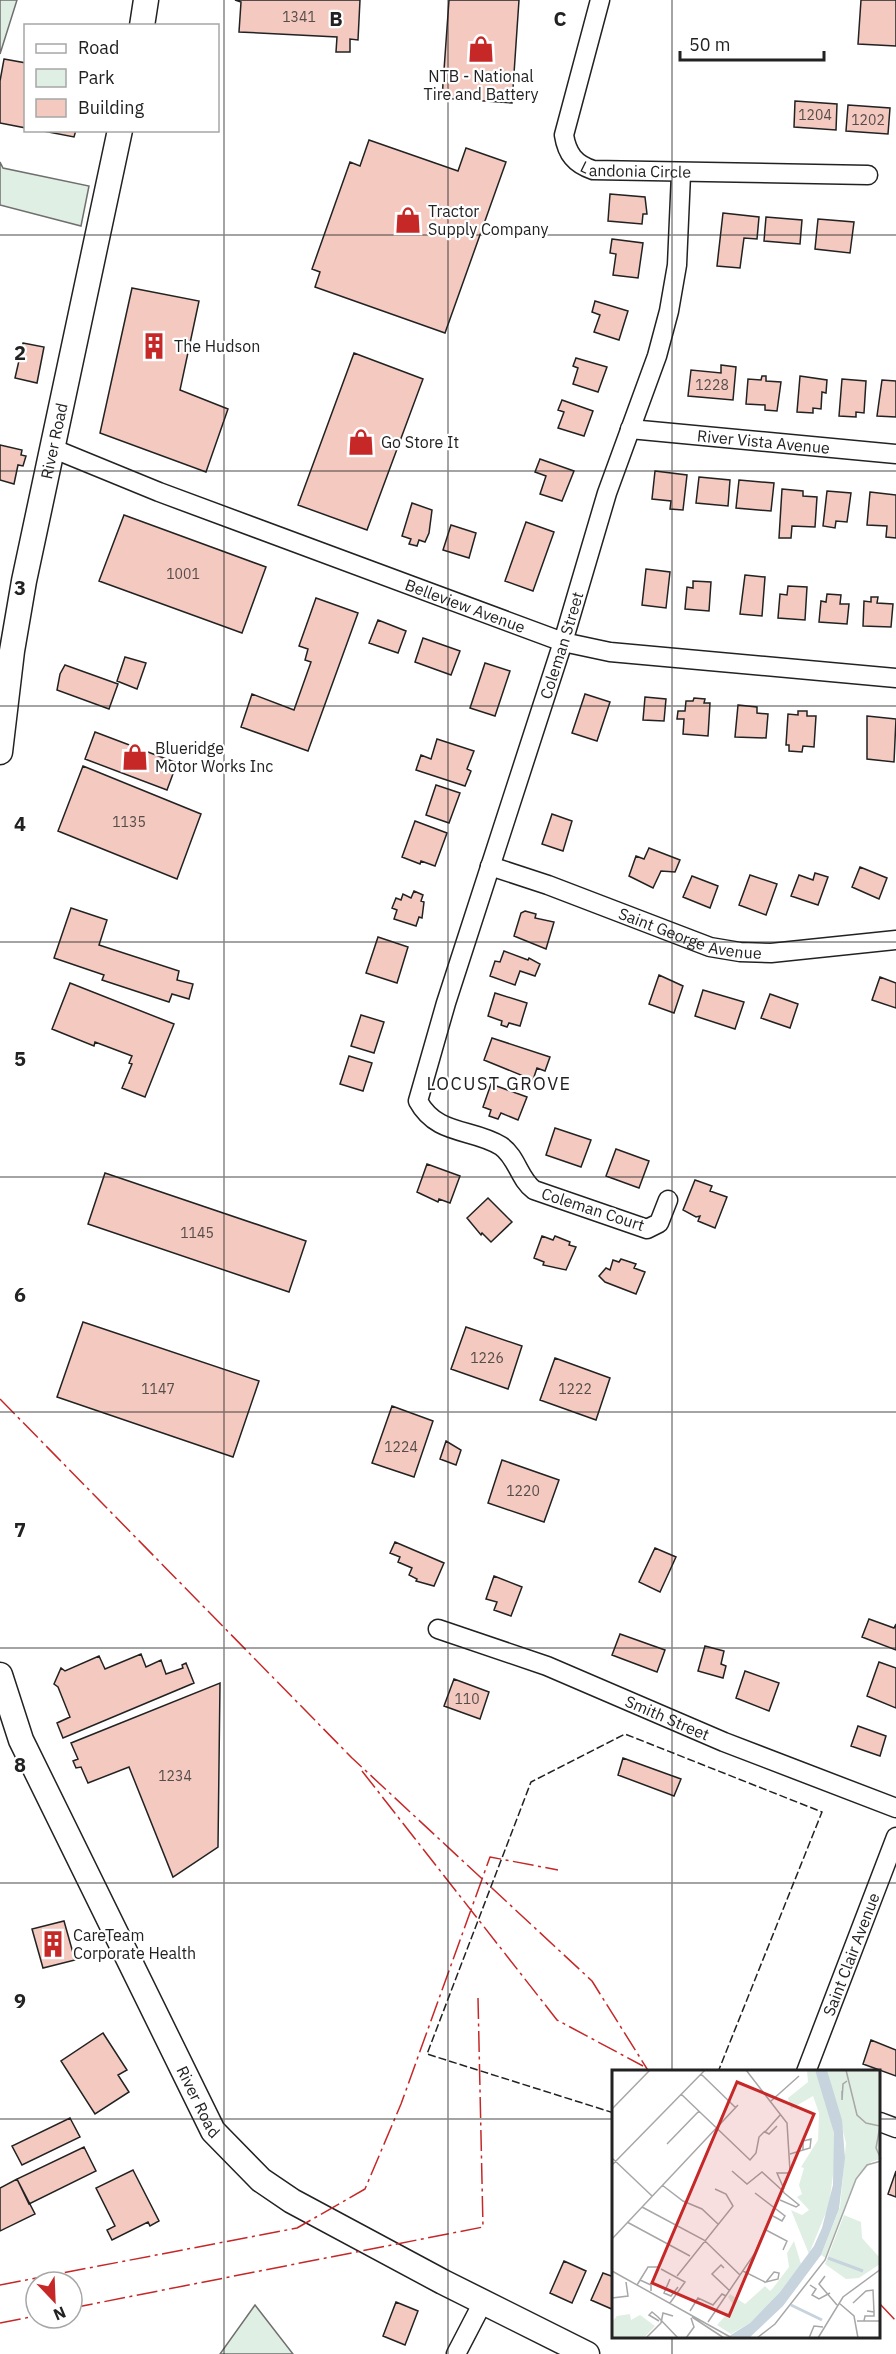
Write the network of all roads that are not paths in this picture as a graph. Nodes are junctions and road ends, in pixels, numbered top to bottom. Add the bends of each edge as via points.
1 (146, 0) edge
2 (600, 0) edge
3 (142, 24) edge
4 (120, 132) edge
5 (681, 174) junction
6 (868, 175) dead end
7 (630, 429) junction
8 (54, 449) junction
9 (896, 454) edge
10 (563, 642) junction
11 (896, 678) edge
12 (0, 752) edge
13 (490, 867) junction
14 (896, 940) edge
15 (424, 1113) joint
16 (668, 1200) dead end
17 (438, 1629) dead end
18 (0, 1675) edge
19 (896, 1808) edge
20 (896, 1837) edge
21 (807, 2070) edge
22 (881, 2123) edge
23 (896, 2128) edge
24 (483, 2302) junction
25 (456, 2354) edge
26 (587, 2354) edge

1 - 3 street
2 - 5 street, Landonia Circle via 564,135 566,147 577,162 593,170
4 - 8 street, River Road
5 - 6 street, Landonia Circle
5 - 7 street, Coleman Street via 677,265 669,311
7 - 9 street, River Vista Avenue
7 - 10 street, Coleman Street
8 - 10 street, Belleview Avenue
8 - 12 street, River Road via 12,651
10 - 11 street, Belleview Avenue via 610,652
10 - 13 street, Coleman Street
13 - 14 street, Saint George Avenue via 710,947 771,953
13 - 15 street, Coleman Street via 418,1101
15 - 16 street, Coleman Court via 434,1122 501,1146 534,1190 647,1228 659,1223
17 - 19 street, Smith Street via 547,1666 724,1742
18 - 24 street, River Road via 21,1740 213,2131 261,2180 292,2201
20 - 21 street, Saint Clair Avenue
22 - 23 street
24 - 25 street
24 - 26 street, River Road

